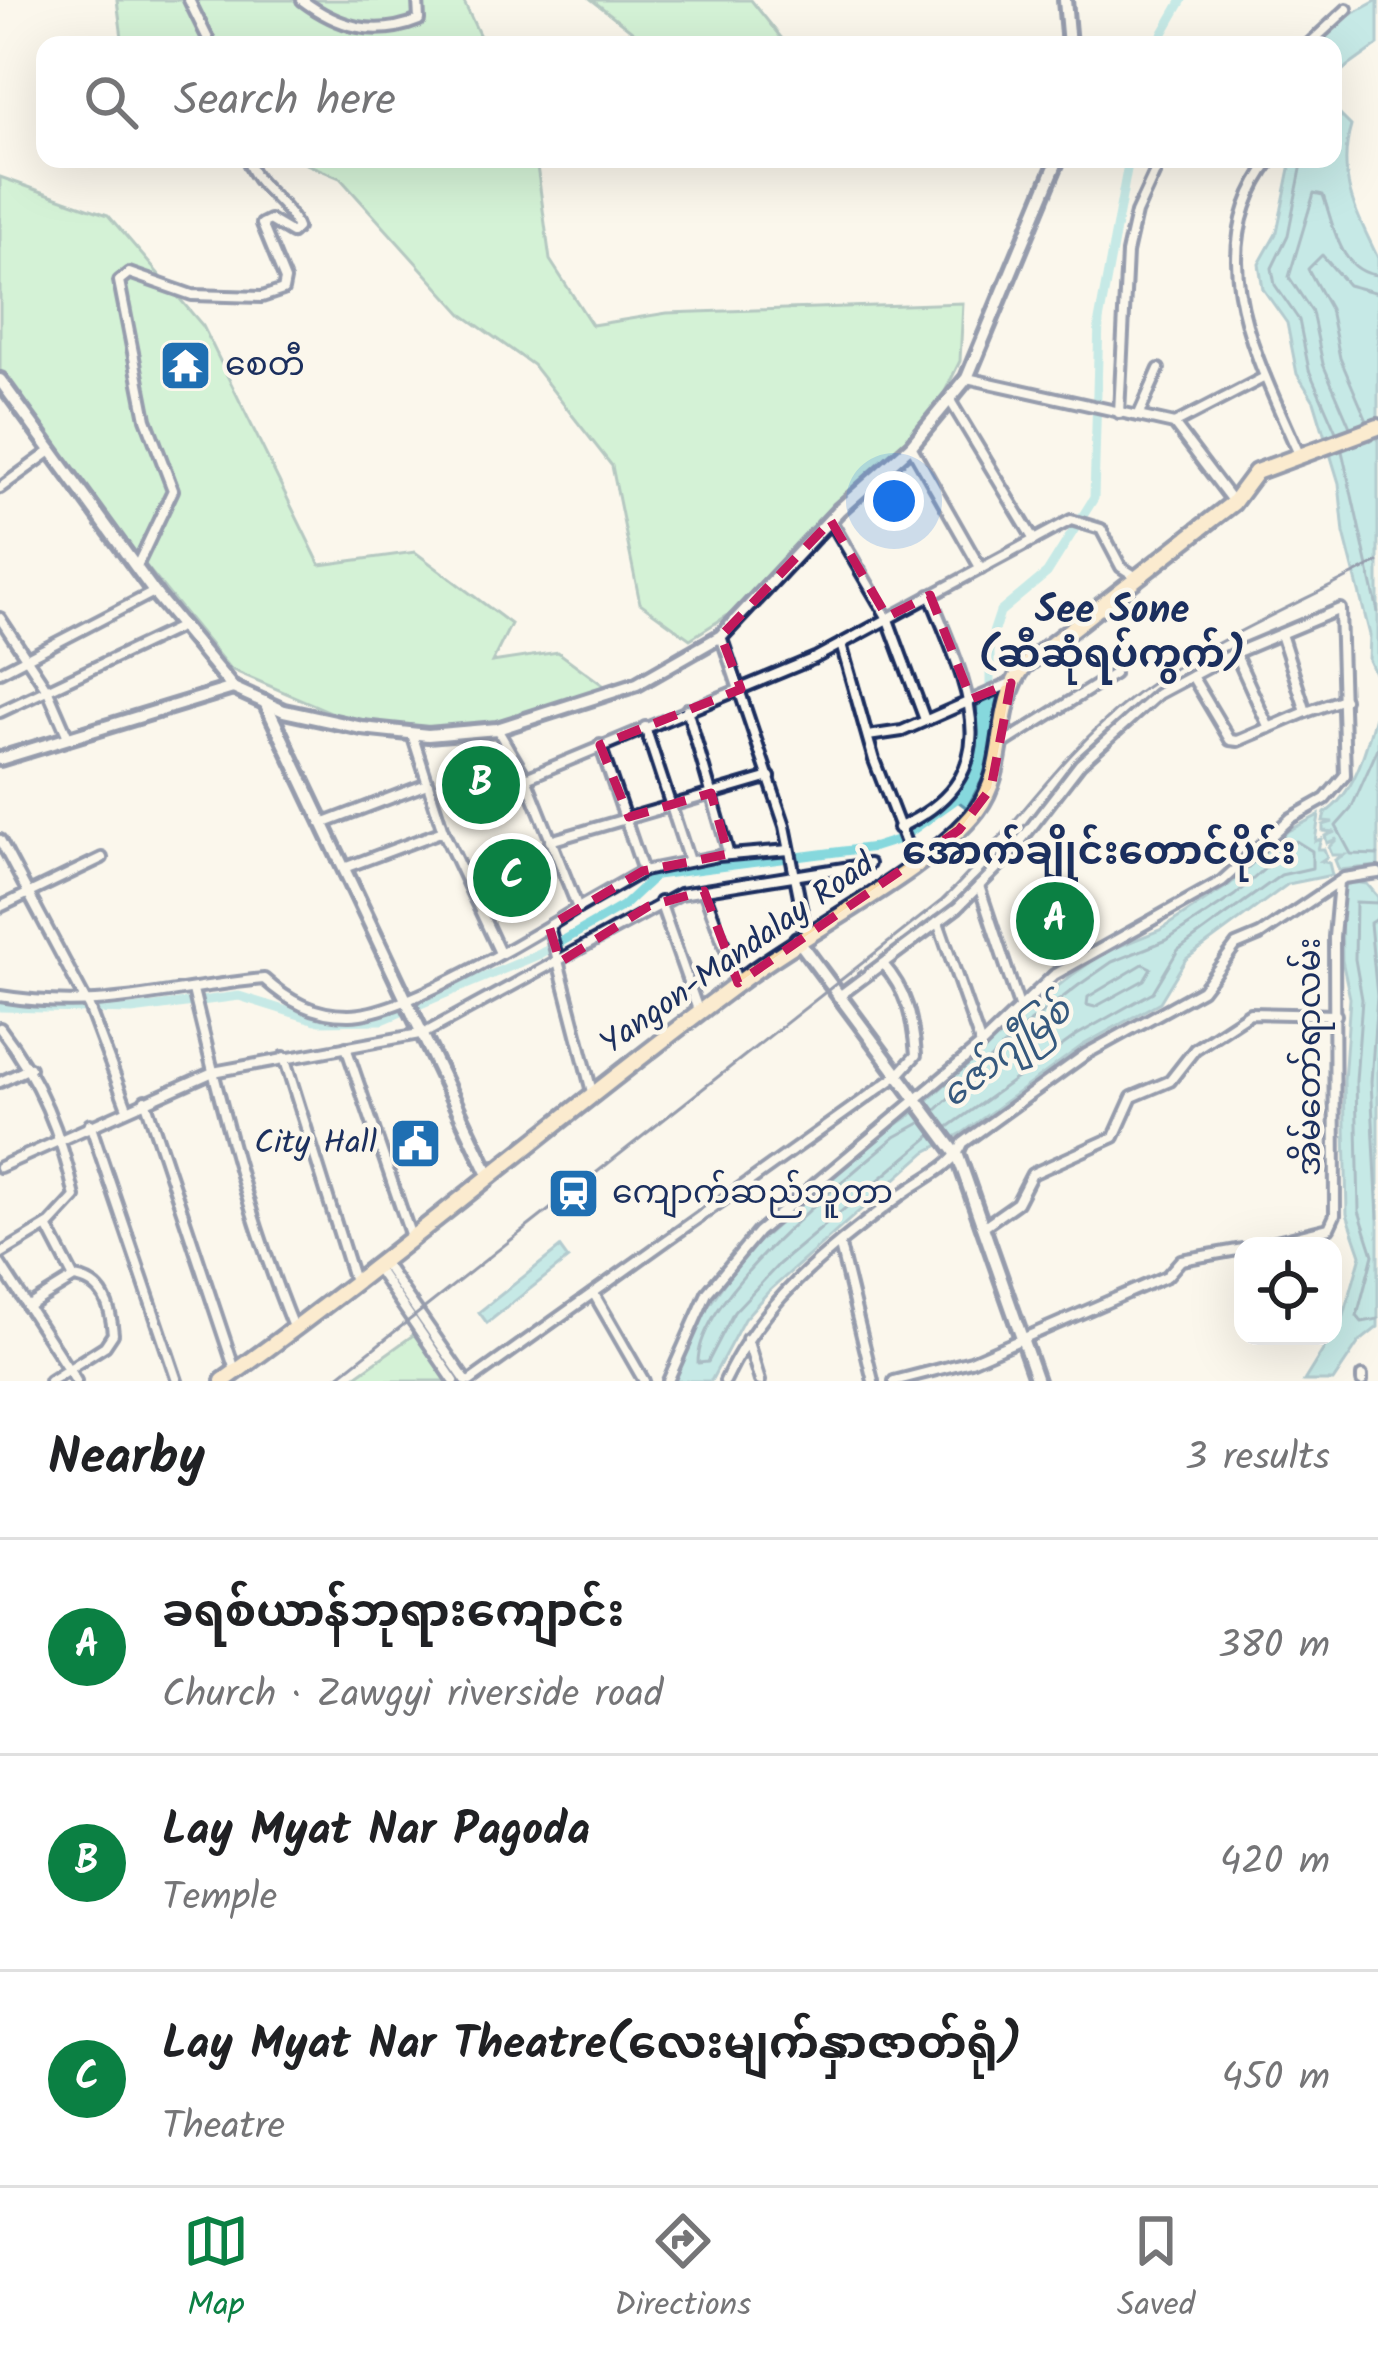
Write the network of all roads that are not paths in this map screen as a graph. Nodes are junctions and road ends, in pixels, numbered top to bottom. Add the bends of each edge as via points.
1 (189, 0) edge
2 (302, 0) edge
3 (418, 0) edge
4 (1065, 0) edge
5 (1347, 8) dead end
6 (207, 36) edge
7 (1068, 36) edge
8 (1317, 36) edge
9 (251, 168) edge
10 (1055, 168) edge
11 (1157, 168) edge
12 (1266, 168) edge
13 (1159, 369) dead end
14 (1265, 377) junction
15 (967, 378) junction
16 (0, 380) edge
17 (951, 401) junction
18 (1118, 412) junction
19 (1139, 414) junction
20 (1174, 424) junction
21 (1378, 427) edge
22 (911, 446) junction
23 (53, 448) junction
24 (1298, 452) junction
25 (0, 488) edge
26 (1233, 503) junction
27 (830, 521) junction
28 (1034, 540) junction
29 (137, 566) junction
30 (981, 568) junction
31 (1140, 579) junction
32 (155, 592) junction
33 (930, 595) junction
34 (887, 617) junction
35 (1, 623) edge
36 (183, 625) junction
37 (1281, 634) junction
38 (721, 636) junction
39 (841, 644) junction
40 (1235, 653) junction
41 (28, 661) junction
42 (0, 672) edge
43 (1114, 674) dead end
44 (1192, 676) junction
45 (1006, 684) junction
46 (233, 688) junction
47 (741, 689) junction
48 (48, 692) junction
49 (973, 698) junction
50 (1345, 698) junction
51 (265, 703) junction
52 (687, 709) junction
53 (0, 712) edge
54 (1306, 712) junction
55 (924, 717) junction
56 (645, 727) junction
57 (1268, 728) junction
58 (497, 729) junction
59 (412, 734) junction
60 (868, 736) junction
61 (69, 739) junction
62 (1004, 743) junction
63 (600, 746) junction
64 (0, 759) edge
65 (770, 777) junction
66 (526, 778) junction
67 (427, 784) junction
68 (711, 794) junction
69 (668, 805) junction
70 (629, 817) junction
71 (322, 824) junction
72 (443, 831) junction
73 (900, 833) junction
74 (0, 840) edge
75 (550, 841) junction
76 (790, 853) junction
77 (729, 855) junction
78 (910, 857) junction
79 (101, 858) dead end
80 (688, 861) junction
81 (869, 864) dead end
82 (344, 868) junction
83 (643, 871) junction
84 (793, 871) junction
85 (1378, 873) edge
86 (1343, 879) junction
87 (979, 886) junction
88 (704, 891) junction
89 (31, 892) junction
90 (660, 902) junction
91 (0, 907) edge
92 (578, 908) junction
93 (938, 922) junction
94 (549, 926) junction
95 (802, 936) junction
96 (500, 952) junction
97 (559, 958) junction
98 (884, 964) junction
99 (738, 983) junction
100 (194, 995) junction
101 (0, 996) edge
102 (838, 997) junction
103 (411, 1002) junction
104 (88, 1005) junction
105 (1020, 1011) junction
106 (699, 1012) junction
107 (1336, 1015) junction
108 (0, 1028) edge
109 (423, 1029) junction
110 (981, 1045) junction
111 (346, 1047) junction
112 (284, 1057) junction
113 (30, 1068) junction
114 (209, 1074) junction
115 (898, 1075) junction
116 (0, 1082) edge
117 (592, 1092) junction
118 (146, 1100) junction
119 (918, 1103) junction
120 (128, 1108) junction
121 (90, 1124) junction
122 (62, 1137) junction
123 (956, 1153) junction
124 (1, 1166) edge
125 (490, 1177) junction
126 (46, 1226) junction
127 (983, 1227) junction
128 (411, 1237) junction
129 (1292, 1237) edge
130 (840, 1246) junction
131 (1234, 1251) edge
132 (0, 1254) edge
133 (379, 1263) junction
134 (0, 1264) edge
135 (74, 1279) junction
136 (354, 1281) junction
137 (594, 1294) junction
138 (27, 1307) junction
139 (293, 1327) junction
140 (747, 1339) junction
141 (1024, 1340) junction
142 (68, 1370) junction
143 (230, 1376) edge
144 (50, 1381) edge
145 (76, 1381) edge
146 (177, 1381) edge
147 (454, 1381) edge
148 (468, 1381) edge
149 (644, 1381) edge
150 (668, 1381) edge
151 (725, 1381) edge
152 (760, 1381) edge
153 (873, 1381) edge
154 (895, 1381) edge
155 (1037, 1381) edge

1 - 6 street
2 - 3 street via 360,30 419,20
4 - 7 main road
5 - 8 street
9 - 29 street via 297,228 262,224 283,290 192,295 136,274 119,281 146,418 173,490
10 - 15 main road
11 - 18 street via 1127,253
12 - 14 street via 1233,244
13 - 19 street
14 - 20 street
14 - 24 street
15 - 17 main road
15 - 18 street
16 - 23 main road
17 - 22 main road
17 - 28 street
18 - 19 street
19 - 20 street
20 - 26 street
21 - 24 highway
22 - 27 main road
22 - 30 street
23 - 25 street
23 - 29 main road
24 - 26 highway via 1256,472
26 - 31 highway
27 - 34 street
27 - 38 main road
28 - 30 street
28 - 31 street via 1071,520 1090,523 1121,567
29 - 32 main road
30 - 33 street
31 - 45 highway
32 - 36 main road
32 - 41 street
33 - 34 street
33 - 49 street
34 - 39 street
34 - 55 street
35 - 41 street
36 - 46 main road
36 - 48 street
37 - 40 street
37 - 50 street via 1334,608 1342,615
37 - 54 street
38 - 47 street
38 - 58 main road via 637,685
39 - 47 street
39 - 60 street
40 - 44 street
40 - 57 street
41 - 42 street
41 - 48 street
43 - 62 street
44 - 57 street via 1230,740
44 - 87 street via 1109,735
45 - 49 street
45 - 62 highway, Yangon-Mandalay Road
46 - 51 main road
46 - 61 main road
47 - 52 street
47 - 65 street
48 - 53 street
48 - 61 street
49 - 55 street
49 - 73 street via 962,777
50 - 54 street
50 - 105 street via 1345,775 1325,799 1291,818 1222,881 1054,975
51 - 59 main road
51 - 71 main road
52 - 56 street
52 - 68 street
54 - 57 street
55 - 60 street
56 - 63 street
56 - 69 street
58 - 59 main road
58 - 66 street
59 - 67 street
60 - 73 street
61 - 64 main road
62 - 78 highway, Yangon-Mandalay Road via 976,812
63 - 66 street
63 - 70 street
65 - 68 street
65 - 76 street
66 - 75 street
67 - 71 street
67 - 72 street
68 - 69 street
68 - 77 street
69 - 70 street
69 - 80 street
70 - 75 street
70 - 83 street
71 - 82 main road
72 - 82 street
72 - 96 street
73 - 78 street
74 - 89 street
75 - 92 street
76 - 77 street
76 - 84 street
77 - 80 street
78 - 95 highway, Yangon-Mandalay Road
79 - 89 street
80 - 83 street
81 - 84 street
82 - 103 main road
83 - 92 street
84 - 88 street
84 - 95 street
85 - 86 street
86 - 107 street, အိမ်တော်ရာလမ်း
86 - 123 street via 1236,945 1202,990 1086,1054
87 - 93 street
87 - 105 street
88 - 90 street
88 - 99 street
89 - 91 street
89 - 104 street
90 - 97 street
90 - 106 street
92 - 94 street
93 - 98 street
93 - 110 street
94 - 96 street
94 - 97 street
95 - 99 highway, Yangon-Mandalay Road
95 - 102 main road
96 - 103 street
97 - 109 street
97 - 117 street
98 - 102 street
98 - 115 street via 902,986 914,1034 916,1055
99 - 106 highway, Yangon-Mandalay Road
100 - 103 street via 264,979 293,1003 349,1016
100 - 104 street
100 - 114 street
101 - 104 street
102 - 115 main road
103 - 109 main road
104 - 120 street
105 - 110 street
106 - 117 highway, Yangon-Mandalay Road
107 - 127 street via 1250,1013 1195,1049 1170,1081 1132,1097 1114,1137 1032,1174 1017,1203
107 - 129 street, အိမ်တော်ရာလမ်း via 1336,1215 1329,1228
108 - 113 street
109 - 111 street
109 - 125 main road
110 - 119 street
111 - 112 street
111 - 128 street
112 - 114 street
112 - 136 street
113 - 116 street
113 - 122 street
114 - 118 street
114 - 139 street
115 - 119 main road
115 - 137 street
117 - 125 highway, Yangon-Mandalay Road
118 - 120 street
118 - 143 street
119 - 123 main road
119 - 150 street via 758,1232 707,1293
120 - 121 street
121 - 122 street
121 - 146 street
122 - 124 street
122 - 126 street via 75,1197
123 - 127 main road
123 - 130 street
125 - 128 highway, Yangon-Mandalay Road
126 - 132 street
126 - 135 street
127 - 141 main road
128 - 133 highway, Yangon-Mandalay Road
130 - 140 street via 778,1294
130 - 153 street
131 - 141 street via 1178,1261 1167,1276
133 - 136 highway, Yangon-Mandalay Road
133 - 147 street
133 - 148 street
134 - 138 street
135 - 138 street
135 - 142 street via 108,1300 113,1334
136 - 139 highway, Yangon-Mandalay Road
137 - 148 street
137 - 149 street
138 - 142 street
139 - 143 highway, Yangon-Mandalay Road
140 - 151 street
140 - 152 street
141 - 154 street
141 - 155 main road
142 - 144 street
142 - 145 street

